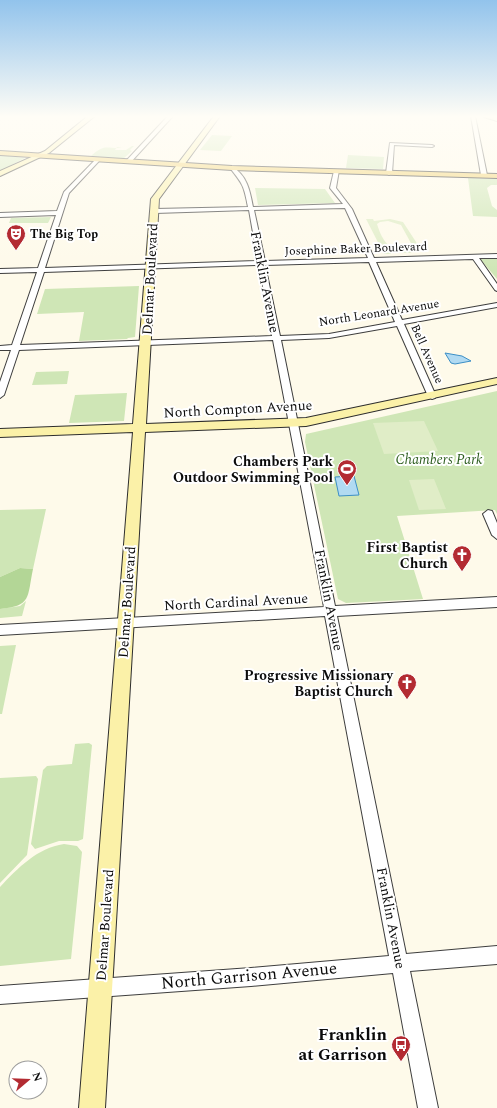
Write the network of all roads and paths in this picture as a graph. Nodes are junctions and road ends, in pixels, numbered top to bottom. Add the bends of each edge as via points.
1 (14, 168) edge
2 (90, 168) edge
3 (177, 168) edge
4 (227, 168) edge
5 (232, 168) junction
6 (390, 168) edge
7 (483, 168) edge
8 (337, 172) junction
9 (389, 173) junction
10 (0, 174) edge
11 (484, 175) junction
12 (497, 176) edge
13 (346, 206) junction
14 (250, 208) junction
15 (154, 211) junction
16 (59, 213) junction
17 (0, 215) edge
18 (497, 256) edge
19 (475, 257) junction
20 (371, 260) junction
21 (262, 263) junction
22 (151, 267) junction
23 (41, 270) junction
24 (0, 271) edge
25 (497, 289) edge
26 (497, 305) edge
27 (399, 323) junction
28 (275, 338) junction
29 (146, 343) junction
30 (0, 348) edge
31 (16, 348) junction
32 (497, 381) edge
33 (0, 395) edge
34 (432, 396) junction
35 (294, 423) junction
36 (140, 429) junction
37 (0, 433) edge
38 (488, 514) dead end
39 (497, 534) edge
40 (497, 602) edge
41 (331, 612) junction
42 (126, 624) junction
43 (0, 630) edge
44 (497, 955) edge
45 (400, 964) junction
46 (100, 987) junction
47 (0, 995) edge
48 (92, 1108) edge
49 (428, 1108) edge

1 - 10 street
2 - 16 street via 67,191
3 - 15 street, Delmar Boulevard via 156,196
4 - 5 main road
5 - 8 main road
5 - 14 street, Franklin Avenue via 246,184
6 - 9 street
7 - 11 street
8 - 9 main road
8 - 13 street, Bell Avenue via 333,188
9 - 11 main road
11 - 12 main road
13 - 14 street
13 - 20 street, Bell Avenue
14 - 15 street
14 - 21 street, Franklin Avenue
15 - 22 street, Delmar Boulevard
16 - 17 street
16 - 23 street
18 - 19 street, Josephine Baker Boulevard
19 - 20 street, Josephine Baker Boulevard
19 - 25 street
20 - 21 street, Josephine Baker Boulevard
20 - 27 street, Bell Avenue
21 - 22 street, Josephine Baker Boulevard
21 - 28 street, Franklin Avenue
22 - 23 street, Josephine Baker Boulevard
22 - 29 street, Delmar Boulevard
23 - 24 street, Josephine Baker Boulevard
23 - 31 street
26 - 27 street, North Leonard Avenue
27 - 28 street, North Leonard Avenue via 329,336
27 - 34 street, Bell Avenue
28 - 29 street, North Leonard Avenue
28 - 35 street, Franklin Avenue
29 - 31 street, North Leonard Avenue
29 - 36 street, Delmar Boulevard
30 - 31 street, North Leonard Avenue
31 - 33 street
32 - 34 street, North Compton Avenue
34 - 35 street, North Compton Avenue
35 - 36 street, North Compton Avenue
35 - 41 street, Franklin Avenue
36 - 37 street, North Compton Avenue
36 - 42 street, Delmar Boulevard
38 - 39 street
40 - 41 street, North Cardinal Avenue
41 - 42 street, North Cardinal Avenue
41 - 45 street, Franklin Avenue
42 - 43 street, North Cardinal Avenue
42 - 46 street, Delmar Boulevard
44 - 45 street, North Garrison Avenue
45 - 46 street, North Garrison Avenue
45 - 49 street, Franklin Avenue
46 - 47 street, North Garrison Avenue
46 - 48 street, Delmar Boulevard

